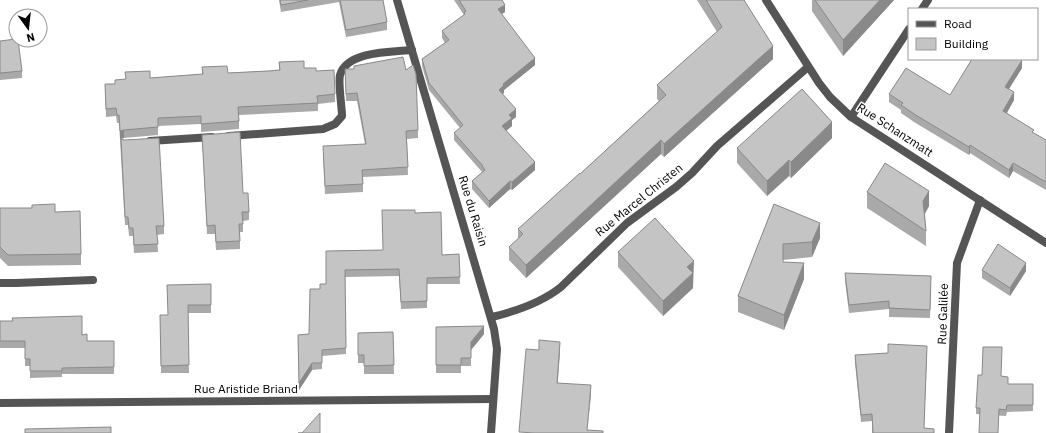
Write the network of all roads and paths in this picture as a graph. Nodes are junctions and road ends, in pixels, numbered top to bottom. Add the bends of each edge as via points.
1 (397, 0) edge
2 (766, 0) edge
3 (908, 31) edge
4 (412, 50) junction
5 (808, 66) junction
6 (851, 117) junction
7 (140, 142) edge
8 (980, 200) junction
9 (1046, 243) edge
10 (93, 280) dead end
11 (0, 283) edge
12 (492, 317) junction
13 (493, 399) junction
14 (0, 403) edge
15 (491, 433) edge
16 (950, 433) edge

1 - 4 street, Rue du Raisin
2 - 5 street, Rue Schanzmatt
3 - 6 street
4 - 7 street via 355,58 340,76 342,116 335,124 323,129
4 - 12 street, Rue du Raisin
5 - 6 street, Rue Schanzmatt via 830,97
5 - 12 street, Rue Marcel Christen via 717,146 676,187 627,223 561,287 531,304
6 - 8 street, Rue Schanzmatt
8 - 9 street, Rue Schanzmatt
8 - 16 street, Rue Galilée via 957,263
10 - 11 street
12 - 13 street, Rue du Raisin via 497,349
13 - 14 street, Rue Aristide Briand
13 - 15 street, Rue du Raisin

